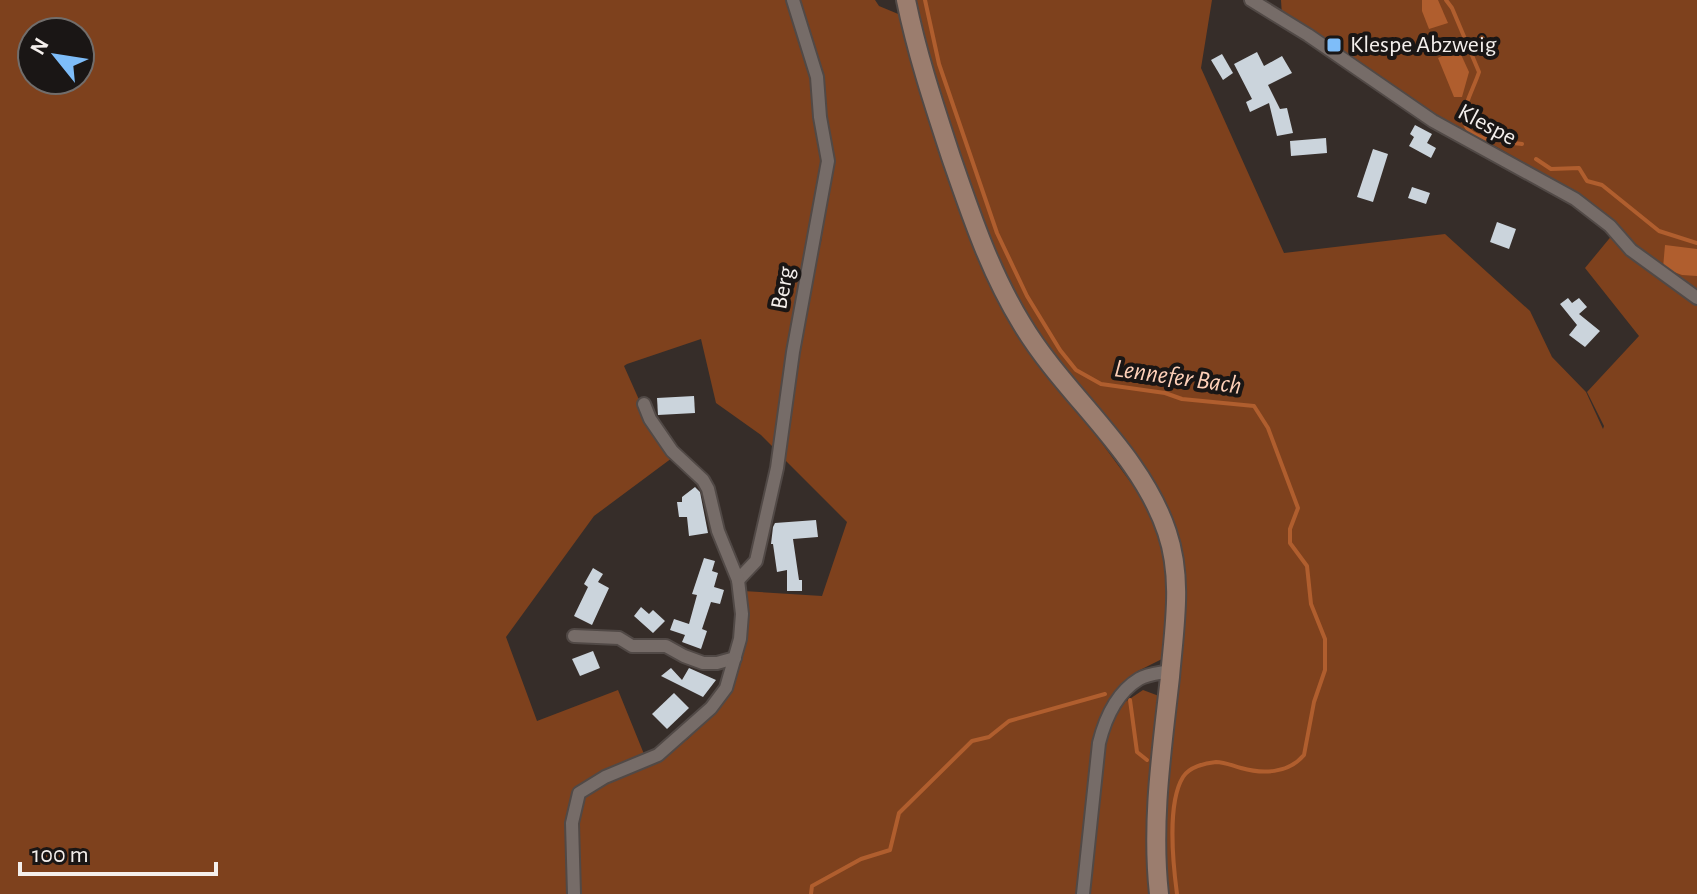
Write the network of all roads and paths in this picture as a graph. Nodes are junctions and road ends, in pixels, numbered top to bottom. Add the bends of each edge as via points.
1 (793, 0) edge
2 (906, 0) edge
3 (1251, 0) edge
4 (1696, 298) edge
5 (644, 404) dead end
6 (738, 580) junction
7 (574, 636) dead end
8 (735, 658) junction
9 (1170, 671) junction
10 (574, 894) edge
11 (1083, 894) edge
12 (1159, 894) edge

1 - 6 street, Berg via 817,77 828,161 777,468 756,561
2 - 9 main road via 916,49 991,267 1023,326 1116,445 1160,514 1175,566
3 - 4 street, Klespe via 1433,121 1575,199 1631,250
5 - 6 street via 672,451 708,489
6 - 8 street via 742,614
7 - 8 street via 666,646 703,663
8 - 10 street via 726,688 711,708 658,755 579,793 572,823
9 - 11 street via 1139,678 1103,725
9 - 12 main road via 1156,810

